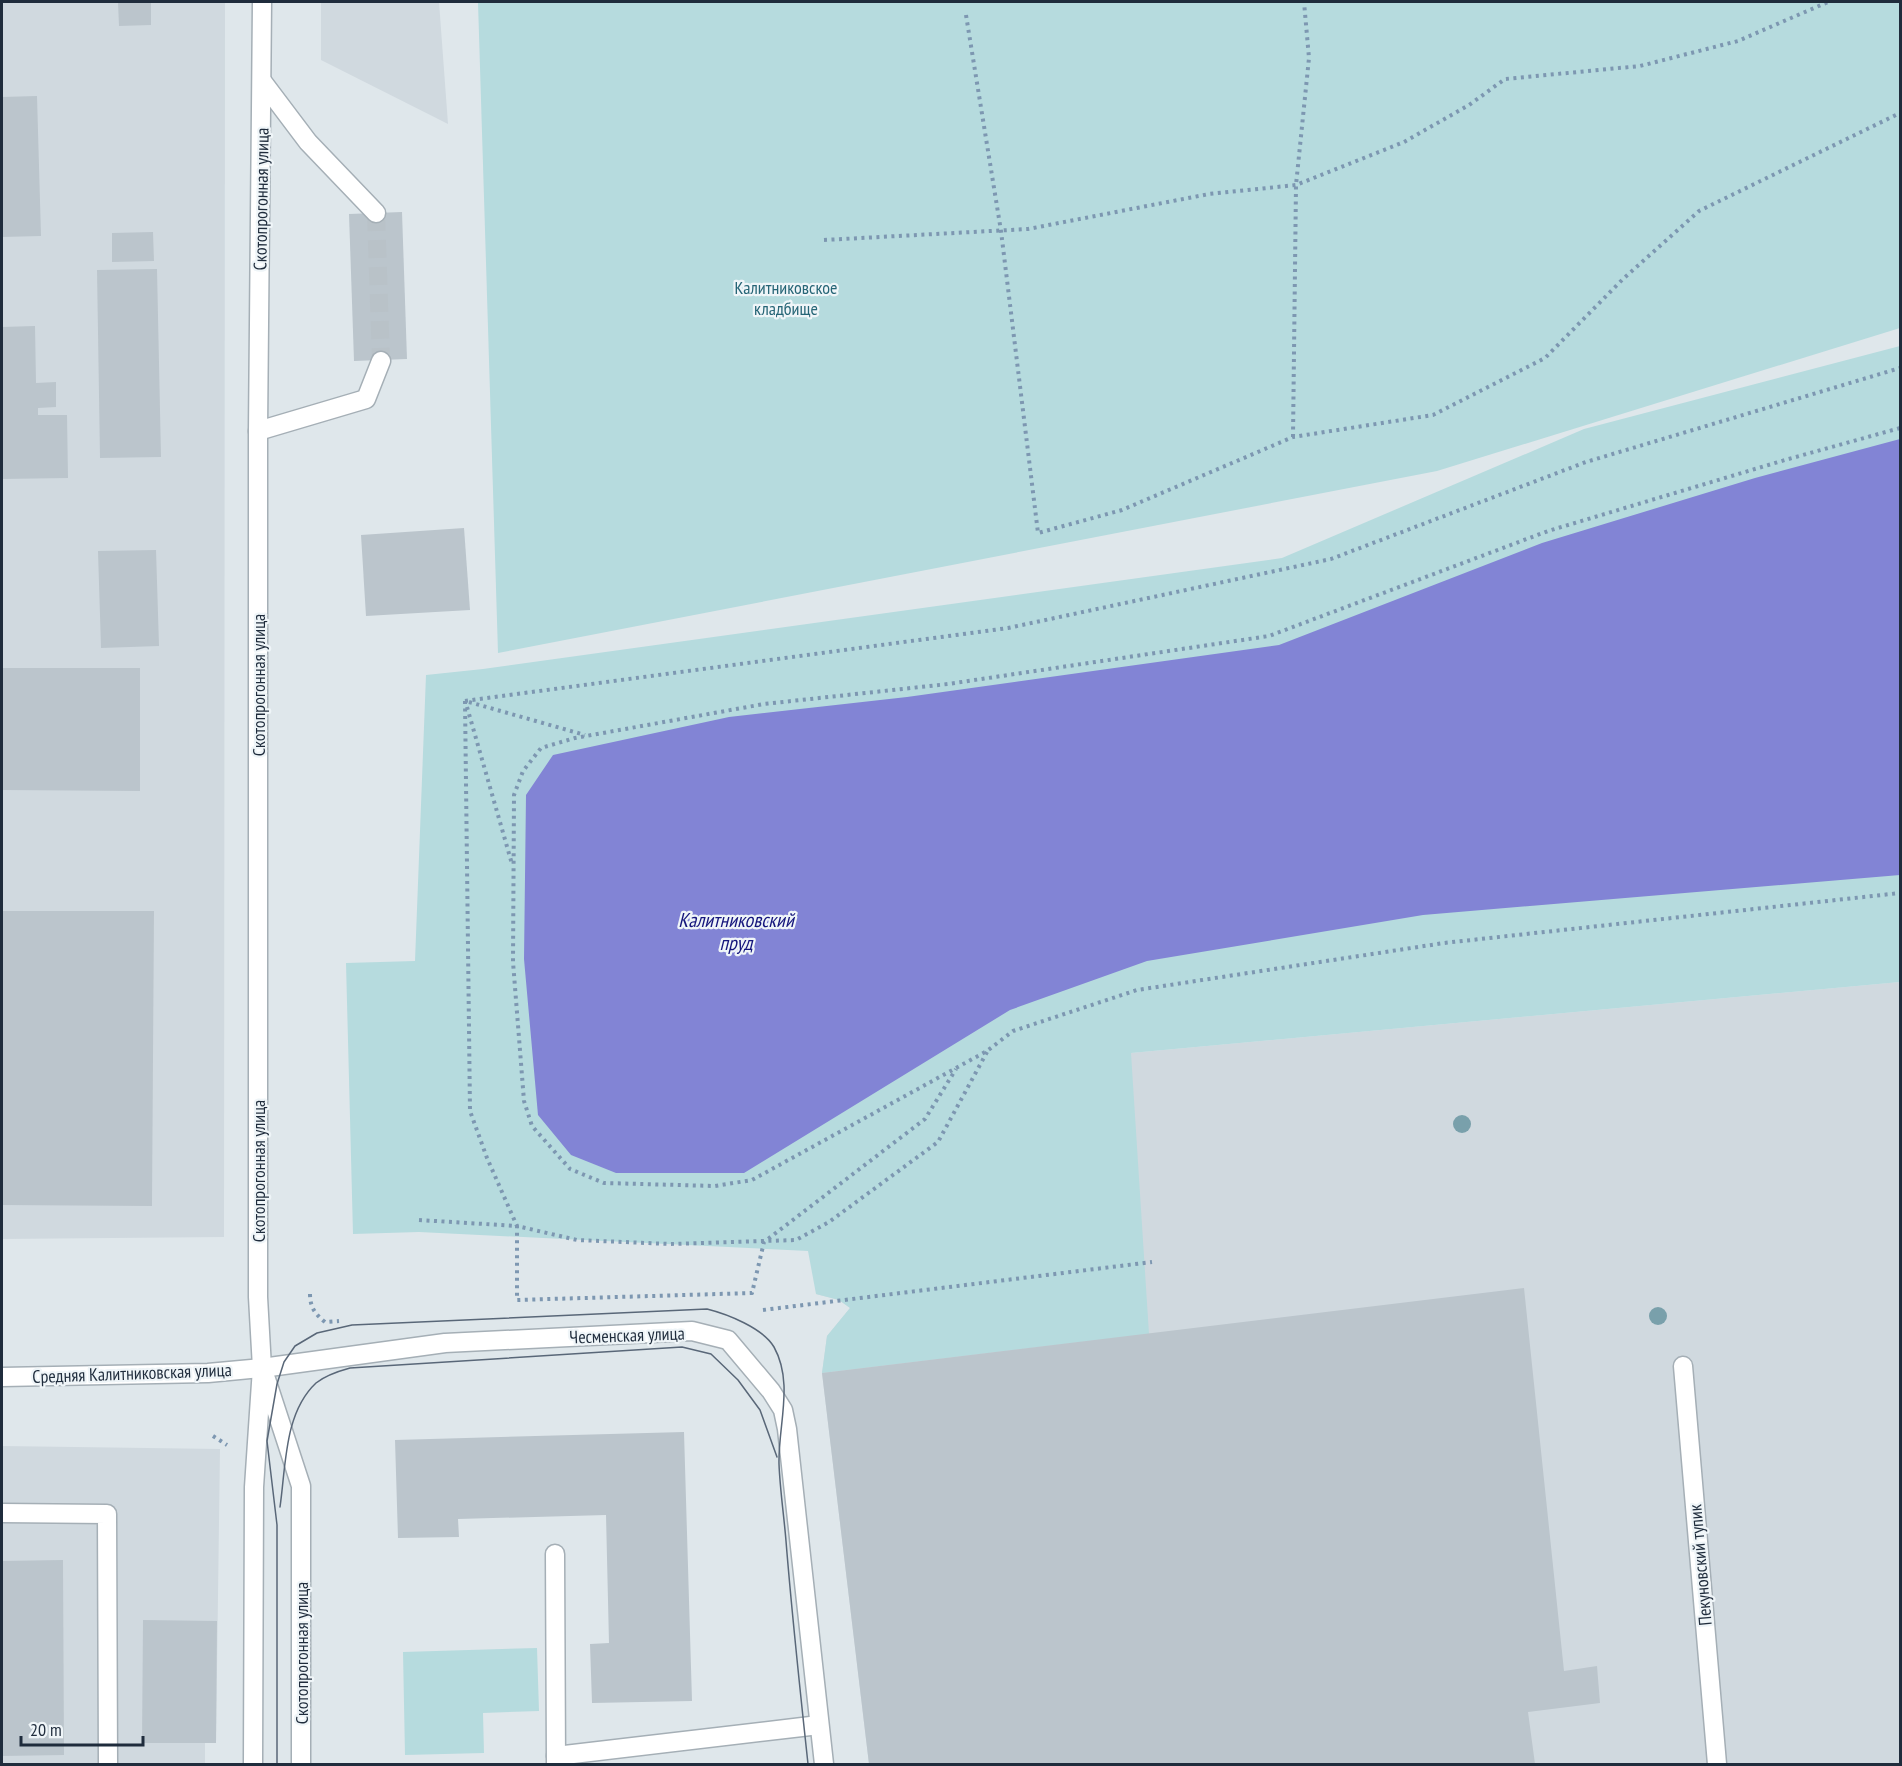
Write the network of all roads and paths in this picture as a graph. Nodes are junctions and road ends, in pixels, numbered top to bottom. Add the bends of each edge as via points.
1 (262, 2) edge
2 (1304, 2) edge
3 (1828, 2) edge
4 (966, 15) dead end
5 (262, 81) junction
6 (1900, 113) edge
7 (1296, 185) junction
8 (376, 213) tunnel mouth
9 (1001, 231) junction
10 (824, 240) dead end
11 (381, 360) tunnel mouth
12 (1900, 368) edge
13 (1900, 428) edge
14 (258, 430) junction
15 (1293, 437) junction
16 (465, 701) junction
17 (588, 736) junction
18 (514, 870) junction
19 (1900, 894) edge
20 (987, 1051) junction
21 (957, 1068) junction
22 (419, 1220) dead end
23 (517, 1226) junction
24 (764, 1242) junction
25 (1152, 1262) dead end
26 (310, 1294) dead end
27 (763, 1310) dead end
28 (339, 1321) dead end
29 (1683, 1366) dead end
30 (262, 1368) junction
31 (2, 1377) edge
32 (2, 1513) edge
33 (555, 1554) dead end
34 (819, 1725) junction
35 (556, 1760) edge
36 (108, 1764) edge
37 (254, 1764) edge
38 (301, 1764) edge
39 (824, 1764) edge
40 (1717, 1764) edge

1 - 5 street, Скотопрогонная улица
2 - 7 path via 1309,58
3 - 7 path via 1738,40 1640,66 1505,79 1469,105 1404,142
4 - 9 path
5 - 8 street via 308,142
5 - 14 street, Скотопрогонная улица
6 - 15 path via 1699,211 1623,279 1545,358 1433,415
7 - 9 path via 1209,194
7 - 15 path
9 - 10 path
9 - 15 path via 1038,533 1122,510
11 - 14 street via 366,399
12 - 16 path via 1586,462 1331,559 1008,628
13 - 17 path via 1548,531 1269,636 948,684 764,704
14 - 30 street, Скотопрогонная улица via 258,1297
16 - 17 path
16 - 18 path
16 - 23 path via 470,1111
17 - 18 path via 541,748 523,771 514,795
18 - 21 path via 513,962 524,1101 532,1126 570,1169 604,1183 715,1186 752,1180
19 - 20 path via 1444,943 1137,990 1014,1031
20 - 21 path
20 - 24 path via 938,1142 829,1222 796,1240
21 - 24 path via 925,1119
22 - 23 path
23 - 24 path via 577,1240 670,1244
23 - 24 path via 517,1300 752,1293
25 - 27 path
26 - 28 path via 316,1316 325,1322
29 - 40 street, Пекуновский тупик
30 - 31 street, Средняя Калитниковская улица via 208,1373
30 - 34 street, Чесменская улица via 445,1343 692,1331 728,1341 783,1410
30 - 37 street, Скотопрогонная улица via 254,1487
30 - 38 street, Скотопрогонная улица via 301,1486
32 - 36 street via 107,1514
33 - 35 street
34 - 35 street
34 - 39 street, Чесменская улица

